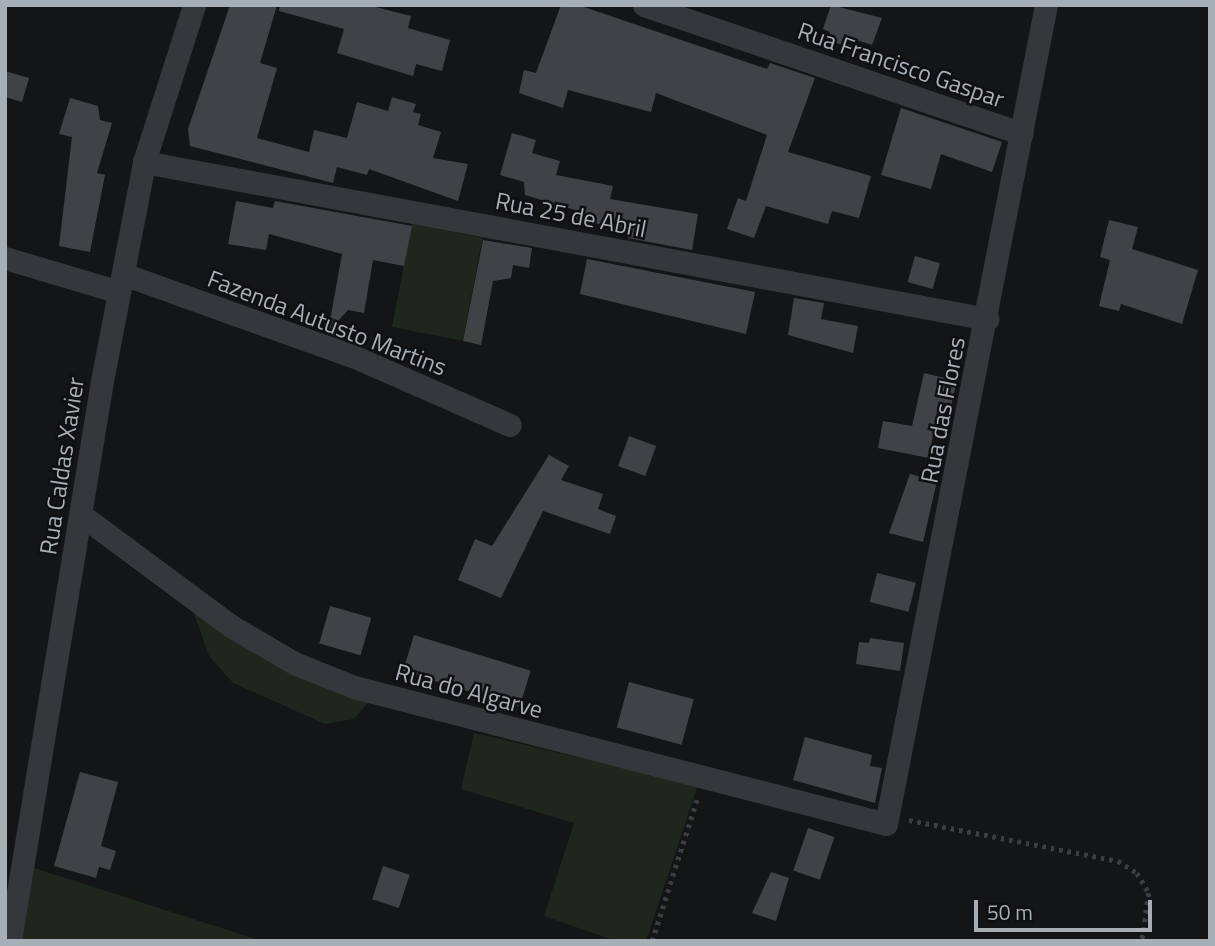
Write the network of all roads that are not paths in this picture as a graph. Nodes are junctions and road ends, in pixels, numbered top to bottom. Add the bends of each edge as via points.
1 (194, 5) edge
2 (644, 5) edge
3 (1046, 5) edge
4 (1022, 134) junction
5 (144, 162) junction
6 (5, 258) edge
7 (121, 283) junction
8 (988, 319) junction
9 (510, 425) dead end
10 (80, 514) junction
11 (887, 820) joint
12 (10, 941) edge

1 - 5 street, Rua Caldas Xavier
2 - 4 street, Rua Francisco Gaspar
3 - 4 street, Rua das Flores
4 - 8 street, Rua das Flores
5 - 7 street, Rua Caldas Xavier
5 - 8 street, Rua 25 de Abril
6 - 7 street, Fazenda Autusto Martins
7 - 9 street, Fazenda Autusto Martins via 355,356
7 - 10 street, Rua Caldas Xavier
8 - 11 street, Rua das Flores
10 - 11 street, Rua do Algarve via 231,626 293,663 367,691
10 - 12 street, Rua Caldas Xavier

